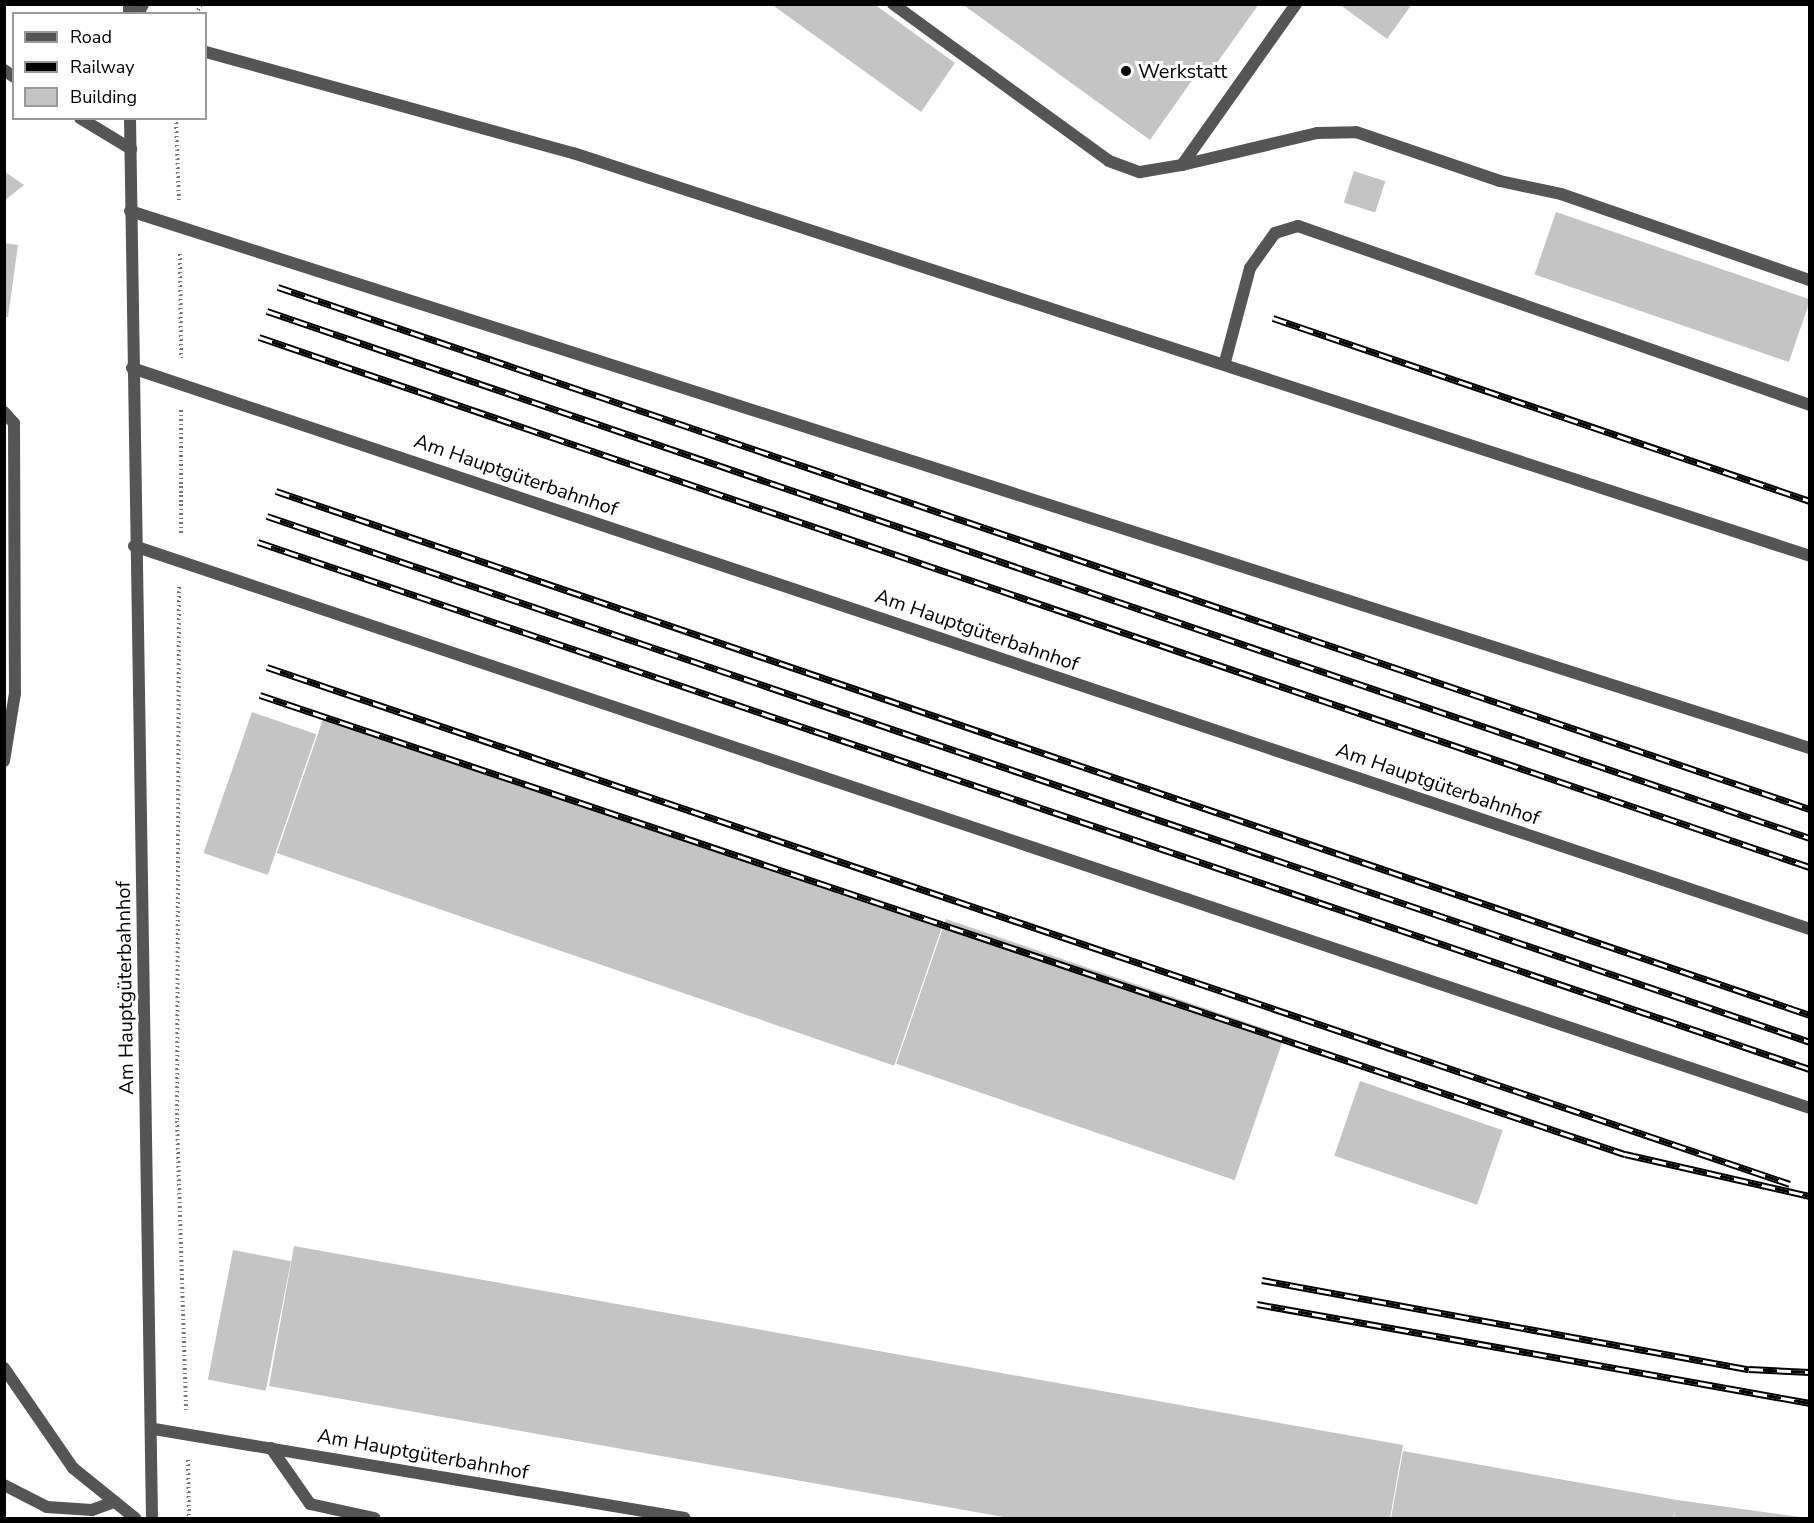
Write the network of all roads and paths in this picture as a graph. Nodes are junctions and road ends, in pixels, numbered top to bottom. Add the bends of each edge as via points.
1 (893, 4) edge
2 (1296, 4) edge
3 (207, 52) edge
4 (83, 120) edge
5 (130, 120) edge
6 (176, 120) edge
7 (131, 149) junction
8 (1182, 165) junction
9 (130, 211) junction
10 (180, 227) junction
11 (1809, 280) edge
12 (1225, 362) junction
13 (132, 368) junction
14 (181, 383) junction
15 (1809, 405) edge
16 (4, 412) edge
17 (9, 426) edge
18 (134, 546) junction
19 (1809, 556) edge
20 (9, 562) edge
21 (181, 562) junction
22 (1809, 748) edge
23 (4, 761) edge
24 (1809, 929) edge
25 (1809, 1108) edge
26 (4, 1368) edge
27 (154, 1429) junction
28 (187, 1434) junction
29 (271, 1449) junction
30 (4, 1485) edge
31 (114, 1502) junction
32 (135, 1518) edge
33 (152, 1518) edge
34 (189, 1518) edge
35 (374, 1518) edge
36 (685, 1518) edge

1 - 8 street via 1115,164 1140,172
2 - 8 street
3 - 12 street via 573,153
4 - 7 street
5 - 7 street, Am Hauptgüterbahnhof
6 - 10 path
7 - 9 street, Am Hauptgüterbahnhof
8 - 11 street via 1317,133 1356,132 1500,181 1561,194
9 - 10 street
9 - 13 street, Am Hauptgüterbahnhof
10 - 14 path
10 - 22 street
12 - 15 street via 1250,268 1275,233 1298,226
12 - 19 street
13 - 14 street, Am Hauptgüterbahnhof
13 - 18 street, Am Hauptgüterbahnhof
14 - 21 path
14 - 24 street, Am Hauptgüterbahnhof
16 - 17 street
17 - 20 street
18 - 21 street
18 - 27 street, Am Hauptgüterbahnhof
20 - 23 street via 15,693
21 - 25 street
21 - 28 path via 177,1121
26 - 31 street via 73,1468
27 - 28 street, Am Hauptgüterbahnhof
27 - 33 street, Am Hauptgüterbahnhof
28 - 29 street, Am Hauptgüterbahnhof
28 - 34 path
29 - 35 street via 310,1504
29 - 36 street, Am Hauptgüterbahnhof
30 - 31 street via 46,1507 92,1510
31 - 32 street

